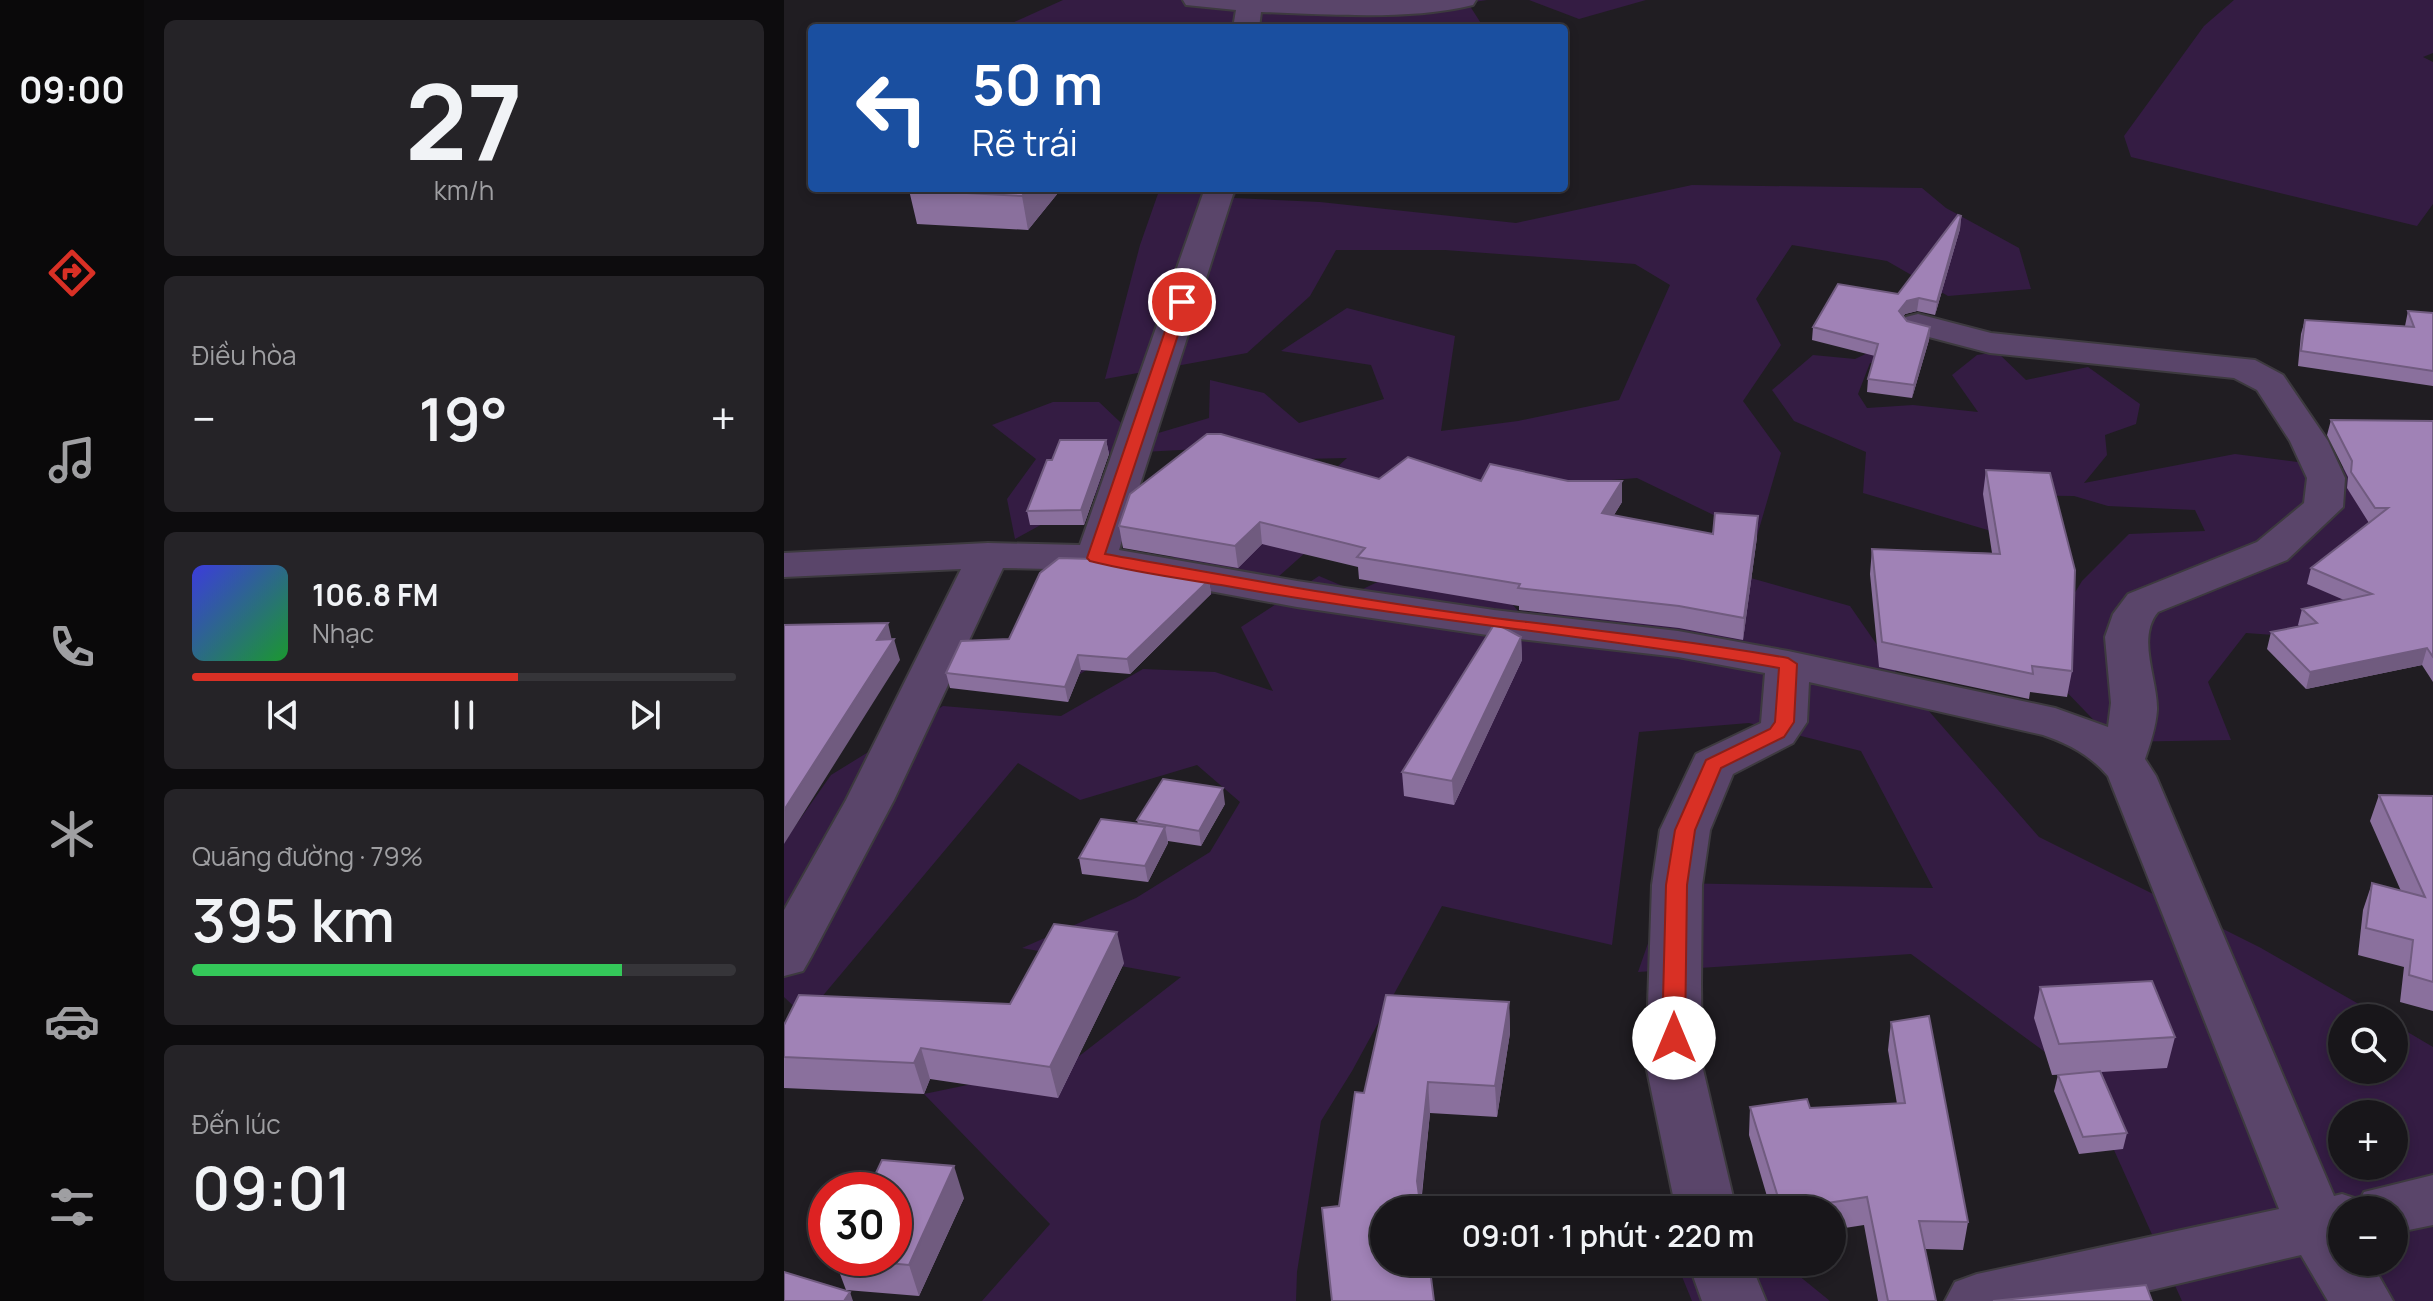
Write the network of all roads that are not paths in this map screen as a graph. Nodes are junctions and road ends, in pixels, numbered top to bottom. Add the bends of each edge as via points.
1 (1195, 0) edge
2 (1464, 0) edge
3 (1248, 16) edge
4 (1219, 192) edge
5 (1918, 324) edge
6 (988, 555) junction
7 (1096, 558) junction
8 (784, 565) edge
9 (1788, 664) junction
10 (2122, 758) junction
11 (784, 957) edge
12 (1703, 1196) edge
13 (2433, 1200) edge
14 (2408, 1205) edge
15 (2328, 1220) edge
16 (2328, 1222) edge
17 (1724, 1276) edge
18 (2351, 1276) edge
19 (1734, 1301) edge
20 (1977, 1301) edge
21 (2361, 1301) edge

1 - 3 street
2 - 3 street
4 - 7 street
5 - 10 street via 1990,343 2242,368 2270,383 2309,441 2326,478 2323,507 2272,551 2143,603 2132,614 2126,627 2135,706
6 - 7 street
6 - 8 street
6 - 11 street via 870,800
7 - 9 street via 1297,594 1678,644
9 - 10 street via 2055,723 2089,735
9 - 12 street via 1784,722 1777,733 1713,765 1685,830 1677,885 1674,1065
10 - 15 street
13 - 14 street
16 - 20 street
17 - 19 street
18 - 21 street

